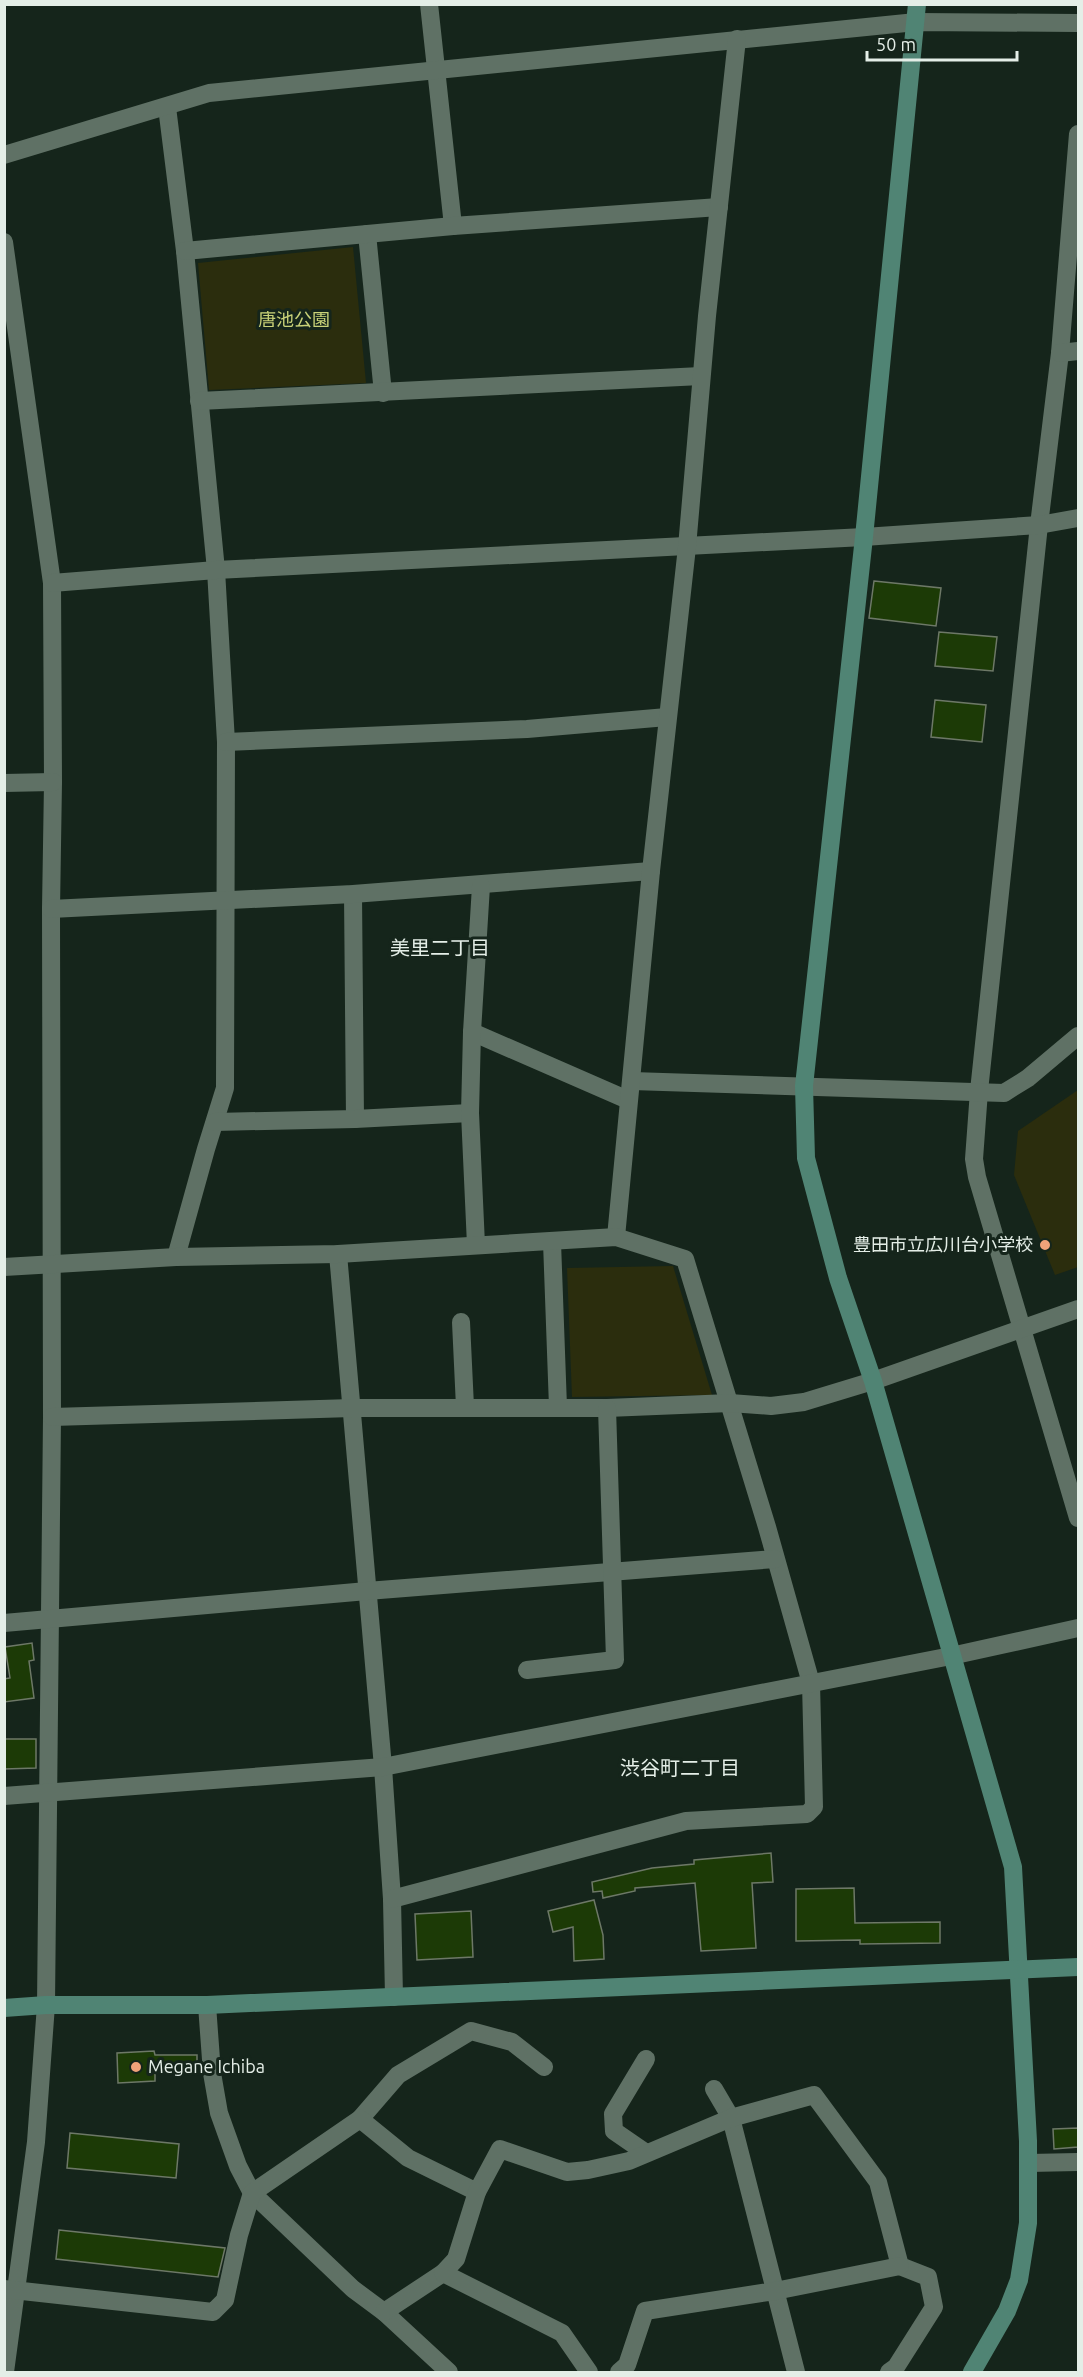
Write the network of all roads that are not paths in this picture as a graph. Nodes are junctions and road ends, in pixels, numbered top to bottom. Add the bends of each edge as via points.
1 (429, 4) edge
2 (916, 13) edge
3 (1078, 23) edge
4 (737, 39) junction
5 (436, 69) junction
6 (167, 106) junction
7 (1078, 134) edge
8 (4, 155) edge
9 (1076, 173) edge
10 (719, 207) junction
11 (453, 226) junction
12 (367, 234) junction
13 (4, 242) edge
14 (184, 251) junction
15 (1078, 351) edge
16 (1060, 354) junction
17 (701, 376) junction
18 (383, 393) junction
19 (199, 401) junction
20 (1078, 518) edge
21 (1039, 525) junction
22 (864, 537) junction
23 (687, 547) junction
24 (216, 570) junction
25 (52, 583) junction
26 (667, 717) junction
27 (226, 742) junction
28 (53, 782) junction
29 (4, 783) edge
30 (651, 871) junction
31 (480, 886) junction
32 (353, 894) junction
33 (226, 899) junction
34 (51, 909) junction
35 (472, 1032) junction
36 (1078, 1036) edge
37 (632, 1081) junction
38 (804, 1086) junction
39 (979, 1091) junction
40 (628, 1100) junction
41 (470, 1113) junction
42 (355, 1119) junction
43 (214, 1122) junction
44 (616, 1238) junction
45 (552, 1242) junction
46 (476, 1245) junction
47 (338, 1254) junction
48 (176, 1257) junction
49 (51, 1264) junction
50 (4, 1267) edge
51 (1078, 1308) edge
52 (461, 1322) dead end
53 (1023, 1326) junction
54 (873, 1380) junction
55 (730, 1403) junction
56 (465, 1407) junction
57 (558, 1407) junction
58 (352, 1408) junction
59 (607, 1408) junction
60 (52, 1417) junction
61 (1078, 1518) edge
62 (775, 1559) junction
63 (611, 1574) junction
64 (367, 1591) junction
65 (50, 1617) junction
66 (4, 1623) edge
67 (1078, 1628) edge
68 (951, 1656) junction
69 (527, 1670) dead end
70 (811, 1683) junction
71 (382, 1767) junction
72 (50, 1791) junction
73 (4, 1796) edge
74 (392, 1899) junction
75 (1078, 1967) edge
76 (1019, 1969) junction
77 (394, 1997) junction
78 (46, 2005) junction
79 (207, 2005) junction
80 (4, 2008) edge
81 (646, 2059) dead end
82 (544, 2067) dead end
83 (714, 2089) dead end
84 (731, 2118) junction
85 (360, 2119) junction
86 (646, 2153) junction
87 (1078, 2162) edge
88 (1029, 2163) junction
89 (477, 2192) junction
90 (252, 2193) junction
91 (900, 2266) junction
92 (443, 2273) junction
93 (10, 2290) edge
94 (775, 2291) junction
95 (384, 2312) junction
96 (5, 2373) edge
97 (449, 2373) edge
98 (589, 2373) edge
99 (619, 2373) edge
100 (796, 2373) edge
101 (889, 2373) edge
102 (972, 2373) edge

1 - 5 street
2 - 3 street
2 - 4 street
2 - 22 street
4 - 5 street
4 - 10 street
5 - 6 street via 209,93
5 - 11 street
6 - 8 street
6 - 14 street
7 - 9 street
9 - 16 street
10 - 11 street
10 - 17 street
11 - 12 street
12 - 14 street
12 - 18 street
13 - 25 street
14 - 19 street
15 - 16 street
16 - 21 street
17 - 18 street
17 - 23 street
18 - 19 street
19 - 24 street
20 - 21 street
21 - 22 street
21 - 39 street
22 - 23 street
22 - 38 street
23 - 24 street
23 - 26 street
24 - 25 street
24 - 27 street
25 - 28 street
26 - 27 street via 527,729
26 - 30 street
27 - 33 street
28 - 29 street
28 - 34 street
30 - 31 street
30 - 37 street
31 - 32 street
31 - 35 street
32 - 33 street
32 - 42 street
33 - 34 street
33 - 43 street via 225,1088
34 - 49 street
35 - 40 street
35 - 41 street
36 - 39 street via 1004,1093
37 - 38 street
37 - 40 street
38 - 39 street
38 - 54 street via 806,1158 838,1278
39 - 53 street via 974,1159 977,1177
40 - 44 street
41 - 42 street
41 - 46 street
42 - 43 street
43 - 48 street
44 - 45 street
44 - 55 street via 685,1259
45 - 46 street
45 - 57 street
46 - 47 street
47 - 48 street
47 - 58 street
48 - 49 street
49 - 50 street
49 - 60 street
51 - 53 street
52 - 56 street
53 - 54 street
53 - 61 street
54 - 55 street via 804,1402 771,1406
54 - 68 street
55 - 59 street
55 - 62 street
56 - 57 street
56 - 58 street
57 - 59 street
58 - 60 street
58 - 64 street
59 - 63 street
60 - 65 street
62 - 63 street
62 - 70 street
63 - 64 street
63 - 69 street via 615,1660
64 - 65 street
64 - 71 street
65 - 66 street
65 - 72 street
67 - 68 street
68 - 70 street
68 - 76 street via 1013,1868
70 - 71 street
70 - 74 street via 814,1807 807,1814 686,1821
71 - 72 street
71 - 74 street
72 - 73 street
72 - 78 street
74 - 77 street
75 - 76 street
76 - 77 street
76 - 88 street
77 - 79 street
78 - 79 street
78 - 80 street
78 - 93 street via 36,2142
79 - 90 street via 219,2113
81 - 86 street via 612,2114 612,2121 614,2131
82 - 85 street via 512,2042 471,2031 398,2075
83 - 84 street
84 - 86 street
84 - 91 street via 814,2095 878,2182
84 - 94 street
85 - 89 street via 408,2158
85 - 90 street
86 - 89 street via 612,2165 567,2172 500,2149
87 - 88 street
88 - 102 street via 1028,2223 1019,2280 1007,2311
89 - 92 street via 456,2259
90 - 93 street via 225,2300 213,2312
90 - 95 street via 353,2289
91 - 94 street
91 - 101 street via 928,2277 934,2307
92 - 95 street
92 - 98 street via 562,2333
93 - 96 street
94 - 99 street via 645,2311 627,2365
94 - 100 street
95 - 97 street

